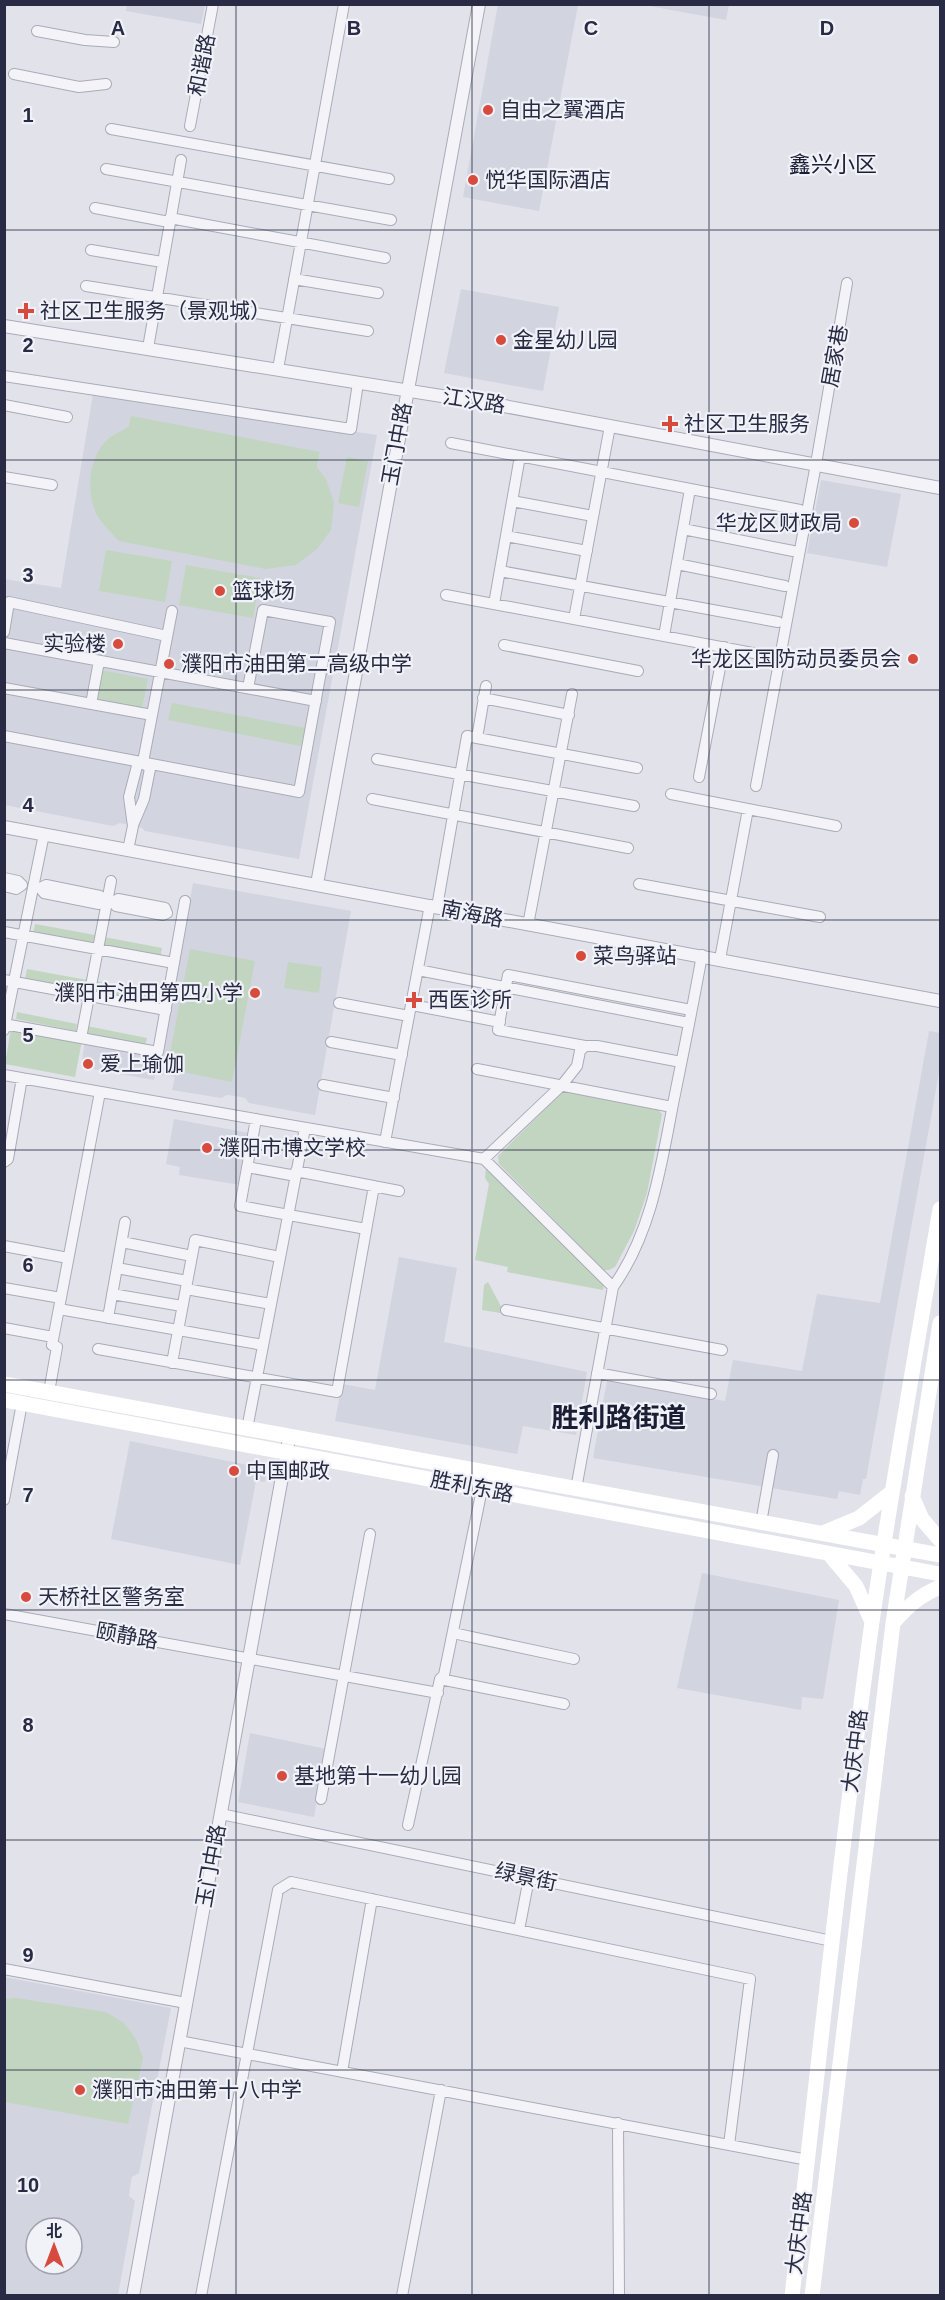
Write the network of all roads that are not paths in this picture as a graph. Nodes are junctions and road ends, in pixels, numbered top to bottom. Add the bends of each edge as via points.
1 (213, 4) edge
2 (344, 4) edge
3 (479, 4) edge
4 (37, 31) dead end
5 (114, 42) dead end
6 (14, 74) dead end
7 (106, 84) dead end
8 (190, 126) dead end
9 (111, 129) dead end
10 (181, 160) dead end
11 (314, 166) junction
12 (106, 169) dead end
13 (388, 179) dead end
14 (177, 182) junction
15 (308, 205) junction
16 (95, 208) dead end
17 (170, 220) junction
18 (391, 220) dead end
19 (301, 242) junction
20 (91, 250) dead end
21 (385, 258) dead end
22 (162, 262) junction
23 (294, 279) junction
24 (847, 283) dead end
25 (86, 286) dead end
26 (378, 293) dead end
27 (156, 298) junction
28 (287, 318) junction
29 (4, 326) edge
30 (368, 332) dead end
31 (148, 348) junction
32 (278, 369) junction
33 (4, 376) edge
34 (358, 383) junction
35 (407, 390) junction
36 (4, 405) edge
37 (67, 417) dead end
38 (610, 426) junction
39 (451, 443) dead end
40 (520, 456) junction
41 (816, 464) junction
42 (602, 472) junction
43 (4, 477) edge
44 (52, 485) dead end
45 (940, 488) edge
46 (690, 489) junction
47 (512, 501) junction
48 (800, 510) dead end
49 (593, 516) junction
50 (683, 529) junction
51 (506, 536) junction
52 (587, 551) junction
53 (793, 551) dead end
54 (676, 564) junction
55 (500, 571) junction
56 (580, 586) junction
57 (785, 586) dead end
58 (446, 595) dead end
59 (670, 602) junction
60 (494, 604) junction
61 (172, 611) dead end
62 (574, 619) junction
63 (778, 622) dead end
64 (4, 632) edge
65 (167, 636) junction
66 (664, 636) junction
67 (4, 644) edge
68 (504, 645) dead end
69 (724, 647) junction
70 (780, 658) junction
71 (99, 661) junction
72 (638, 671) dead end
73 (160, 672) junction
74 (486, 686) dead end
75 (4, 688) edge
76 (248, 688) junction
77 (572, 694) dead end
78 (483, 698) junction
79 (316, 701) junction
80 (91, 704) junction
81 (152, 715) junction
82 (568, 715) junction
83 (4, 736) edge
84 (477, 738) junction
85 (561, 753) junction
86 (377, 759) dead end
87 (143, 762) junction
88 (638, 768) dead end
89 (461, 775) junction
90 (699, 777) dead end
91 (756, 786) dead end
92 (554, 792) junction
93 (671, 794) dead end
94 (372, 799) dead end
95 (634, 807) dead end
96 (748, 809) junction
97 (454, 815) junction
98 (4, 826) edge
99 (836, 826) dead end
100 (546, 833) junction
101 (44, 834) junction
102 (628, 848) dead end
103 (128, 850) junction
104 (4, 878) edge
105 (111, 881) dead end
106 (317, 884) junction
107 (639, 884) dead end
108 (22, 885) junction
109 (4, 886) edge
110 (37, 888) junction
111 (731, 900) junction
112 (108, 901) junction
113 (185, 901) dead end
114 (433, 906) junction
115 (183, 916) junction
116 (820, 917) dead end
117 (528, 925) junction
118 (4, 932) edge
119 (23, 935) junction
120 (98, 949) junction
121 (702, 955) junction
122 (720, 958) junction
123 (174, 963) junction
124 (418, 970) junction
125 (9, 980) edge
126 (506, 988) junction
127 (89, 995) junction
128 (940, 1001) edge
129 (339, 1003) dead end
130 (166, 1010) junction
131 (411, 1010) junction
132 (691, 1010) junction
133 (500, 1022) junction
134 (689, 1023) junction
135 (5, 1026) edge
136 (81, 1038) junction
137 (332, 1042) dead end
138 (585, 1046) junction
139 (402, 1055) junction
140 (681, 1062) junction
141 (477, 1069) dead end
142 (4, 1075) edge
143 (22, 1078) junction
144 (324, 1085) dead end
145 (562, 1085) junction
146 (100, 1092) junction
147 (394, 1098) junction
148 (672, 1107) junction
149 (256, 1119) junction
150 (305, 1128) junction
151 (385, 1142) junction
152 (484, 1159) junction
153 (4, 1162) edge
154 (247, 1167) junction
155 (296, 1174) junction
156 (374, 1186) junction
157 (399, 1191) dead end
158 (940, 1209) edge
159 (288, 1215) junction
160 (125, 1222) dead end
161 (366, 1229) junction
162 (122, 1242) junction
163 (4, 1246) edge
164 (192, 1256) junction
165 (280, 1257) junction
166 (68, 1258) junction
167 (117, 1268) junction
168 (186, 1285) junction
169 (613, 1287) junction
170 (4, 1288) edge
171 (112, 1294) junction
172 (59, 1304) junction
173 (271, 1304) junction
174 (183, 1306) junction
175 (506, 1310) dead end
176 (108, 1318) junction
177 (940, 1323) edge
178 (4, 1328) edge
179 (605, 1328) junction
180 (178, 1330) junction
181 (53, 1337) junction
182 (263, 1345) junction
183 (98, 1349) dead end
184 (722, 1350) dead end
185 (172, 1363) junction
186 (597, 1373) junction
187 (257, 1378) junction
188 (4, 1384) edge
189 (49, 1392) junction
190 (711, 1394) dead end
191 (4, 1400) edge
192 (22, 1403) junction
193 (247, 1429) junction
194 (288, 1444) junction
195 (773, 1455) dead end
196 (482, 1489) junction
197 (576, 1489) junction
198 (892, 1492) junction
199 (912, 1496) junction
200 (4, 1500) edge
201 (760, 1523) junction
202 (370, 1534) dead end
203 (820, 1534) junction
204 (940, 1540) edge
205 (884, 1545) junction
206 (904, 1549) junction
207 (829, 1554) junction
208 (940, 1555) edge
209 (881, 1563) junction
210 (901, 1567) junction
211 (940, 1574) edge
212 (940, 1587) edge
213 (4, 1614) edge
214 (872, 1622) junction
215 (893, 1623) junction
216 (453, 1633) junction
217 (249, 1659) junction
218 (574, 1659) dead end
219 (343, 1676) junction
220 (440, 1679) junction
221 (438, 1693) junction
222 (564, 1704) dead end
223 (321, 1799) dead end
224 (220, 1814) junction
225 (408, 1825) dead end
226 (529, 1878) junction
227 (372, 1899) junction
228 (519, 1930) junction
229 (832, 1941) junction
230 (4, 1969) edge
231 (186, 2002) junction
232 (179, 2041) junction
233 (247, 2054) junction
234 (342, 2072) junction
235 (441, 2090) junction
236 (618, 2123) junction
237 (729, 2145) junction
238 (808, 2160) junction
239 (133, 2295) edge
240 (201, 2295) edge
241 (402, 2295) edge
242 (619, 2295) edge
243 (792, 2295) edge
244 (812, 2295) edge

1 - 8 street, 和谐路
2 - 11 street
3 - 35 street, 玉门中路
4 - 5 street
6 - 7 street via 80,87
9 - 11 street
10 - 14 street
11 - 13 street
11 - 15 street
12 - 14 street
14 - 15 street
14 - 17 street
15 - 18 street
15 - 19 street
16 - 17 street
17 - 19 street
17 - 22 street
19 - 21 street
19 - 23 street
20 - 22 street
22 - 27 street
23 - 26 street
23 - 28 street
24 - 41 street, 居家巷
25 - 27 street
27 - 28 street
27 - 31 street
28 - 30 street
28 - 32 street
29 - 31 street, 江汉路
31 - 32 street, 江汉路
32 - 34 street, 江汉路
33 - 34 street via 351,429
34 - 35 street, 江汉路
35 - 38 street, 江汉路
35 - 106 street, 玉门中路
36 - 37 street
38 - 41 street, 江汉路
38 - 42 street
39 - 40 street
40 - 42 street
40 - 47 street
41 - 45 street, 江汉路
41 - 70 street, 居家巷
42 - 46 street
42 - 49 street
43 - 44 street
46 - 48 street
46 - 50 street
47 - 49 street
47 - 51 street
49 - 52 street
50 - 53 street
50 - 54 street
51 - 52 street
51 - 55 street
52 - 56 street
54 - 57 street
54 - 59 street
55 - 56 street
55 - 60 street
56 - 59 street
56 - 62 street
58 - 60 street
59 - 63 street
59 - 66 street
60 - 62 street
61 - 65 street
62 - 66 street
64 - 65 street via 9,603
65 - 73 street
66 - 69 street
67 - 71 street
68 - 72 street
69 - 70 street
69 - 90 street
70 - 91 street, 居家巷
71 - 73 street
71 - 80 street
73 - 76 street
73 - 81 street
74 - 78 street
75 - 80 street
76 - 79 street
76 - 79 street via 263,610 330,622
77 - 82 street
78 - 82 street
78 - 84 street
79 - 87 street via 299,792
80 - 81 street
81 - 87 street
82 - 85 street
83 - 87 street
84 - 85 street
84 - 89 street via 467,736
85 - 88 street
85 - 92 street
86 - 89 street
87 - 103 street via 136,766 129,797 133,826
89 - 92 street
89 - 97 street
92 - 95 street
92 - 100 street
93 - 96 street
94 - 97 street
96 - 99 street
96 - 111 street
97 - 100 street
97 - 114 street
98 - 101 street, 南海路
100 - 102 street
100 - 117 street
101 - 103 street, 南海路
101 - 110 street
103 - 106 street, 南海路
104 - 108 street via 18,880
105 - 112 street
106 - 114 street, 南海路
107 - 111 street
108 - 109 street via 16,889
108 - 110 street
110 - 112 street via 46,885
110 - 119 street
111 - 116 street
111 - 122 street
112 - 115 street via 117,899 165,908 167,913
112 - 120 street
113 - 115 street
114 - 117 street, 南海路
114 - 124 street
115 - 123 street
117 - 121 street, 南海路
118 - 119 street
119 - 120 street
119 - 125 street
120 - 123 street
120 - 127 street
121 - 122 street, 南海路
121 - 132 street
122 - 128 street, 南海路
123 - 130 street
124 - 126 street
124 - 131 street
125 - 127 street
125 - 135 street
126 - 132 street via 508,975
126 - 133 street
126 - 134 street
127 - 130 street
127 - 136 street
129 - 131 street
130 - 136 street via 158,1052
131 - 133 street
131 - 139 street
132 - 134 street
133 - 138 street via 498,1030
134 - 140 street
135 - 136 street
137 - 139 street
138 - 140 street
138 - 145 street via 574,1071
139 - 147 street
140 - 148 street
141 - 145 street
142 - 143 street
143 - 146 street
143 - 153 street via 8,1159
144 - 147 street
145 - 148 street
145 - 152 street
146 - 149 street
146 - 166 street
147 - 151 street
148 - 169 street via 645,1226
149 - 150 street
149 - 154 street
150 - 151 street
150 - 155 street
151 - 152 street
152 - 169 street
154 - 155 street
154 - 159 street via 240,1206
155 - 156 street
155 - 159 street
156 - 157 street
156 - 161 street
158 - 198 main road, 大庆中路
159 - 161 street
159 - 165 street
160 - 162 street
161 - 187 street via 337,1392
162 - 164 street
162 - 167 street
163 - 166 street
164 - 165 street via 195,1240
164 - 168 street
165 - 173 street
166 - 172 street
167 - 168 street
167 - 171 street
168 - 173 street
168 - 174 street
169 - 179 street
170 - 172 street
171 - 174 street
171 - 176 street
172 - 176 street
172 - 181 street
173 - 182 street
174 - 180 street
175 - 179 street
176 - 180 street
177 - 199 main road, 大庆中路
178 - 181 street
179 - 184 street
179 - 186 street
180 - 182 street
180 - 185 street
181 - 189 street via 52,1345 57,1347
182 - 187 street
183 - 185 street
185 - 187 street
186 - 190 street
186 - 197 street
187 - 193 street
188 - 189 main road, 胜利东路
189 - 193 main road, 胜利东路
191 - 192 main road, 胜利东路
192 - 194 main road, 胜利东路
192 - 200 street
193 - 194 main road, 胜利东路
194 - 196 main road, 胜利东路
194 - 197 main road, 胜利东路
194 - 217 street, 玉门中路
195 - 201 street
196 - 207 main road, 胜利东路
196 - 216 street
197 - 201 main road, 胜利东路
198 - 203 main road via 860,1518
198 - 205 main road, 大庆中路
199 - 204 main road via 922,1519
199 - 206 main road, 大庆中路
201 - 203 main road, 胜利东路
202 - 219 street
203 - 205 main road, 胜利东路
205 - 206 main road, 胜利东路
205 - 209 main road, 大庆中路
206 - 208 main road, 胜利东路
206 - 210 main road, 大庆中路
207 - 209 main road, 胜利东路
207 - 214 main road via 856,1586
209 - 210 main road, 胜利东路
209 - 214 main road, 大庆中路
210 - 211 main road, 胜利东路
210 - 215 main road, 大庆中路
212 - 215 main road via 910,1604
213 - 217 street, 颐静路
214 - 229 main road, 大庆中路
215 - 244 main road, 大庆中路
216 - 218 street
216 - 220 street
217 - 219 street, 颐静路
217 - 224 street, 玉门中路
219 - 221 street, 颐静路
219 - 223 street
220 - 221 street
220 - 222 street
221 - 225 street
224 - 226 street, 绿景街
224 - 231 street, 玉门中路
226 - 228 street
226 - 229 street, 绿景街
227 - 228 street
227 - 233 street via 291,1882 278,1890
227 - 234 street
228 - 237 street via 750,1978
229 - 238 main road, 大庆中路
230 - 231 street
231 - 232 street, 玉门中路
232 - 233 street
232 - 239 street, 玉门中路
233 - 234 street
233 - 240 street
234 - 235 street
235 - 236 street
235 - 241 street
236 - 237 street
236 - 242 street
237 - 238 street
238 - 243 main road, 大庆中路

